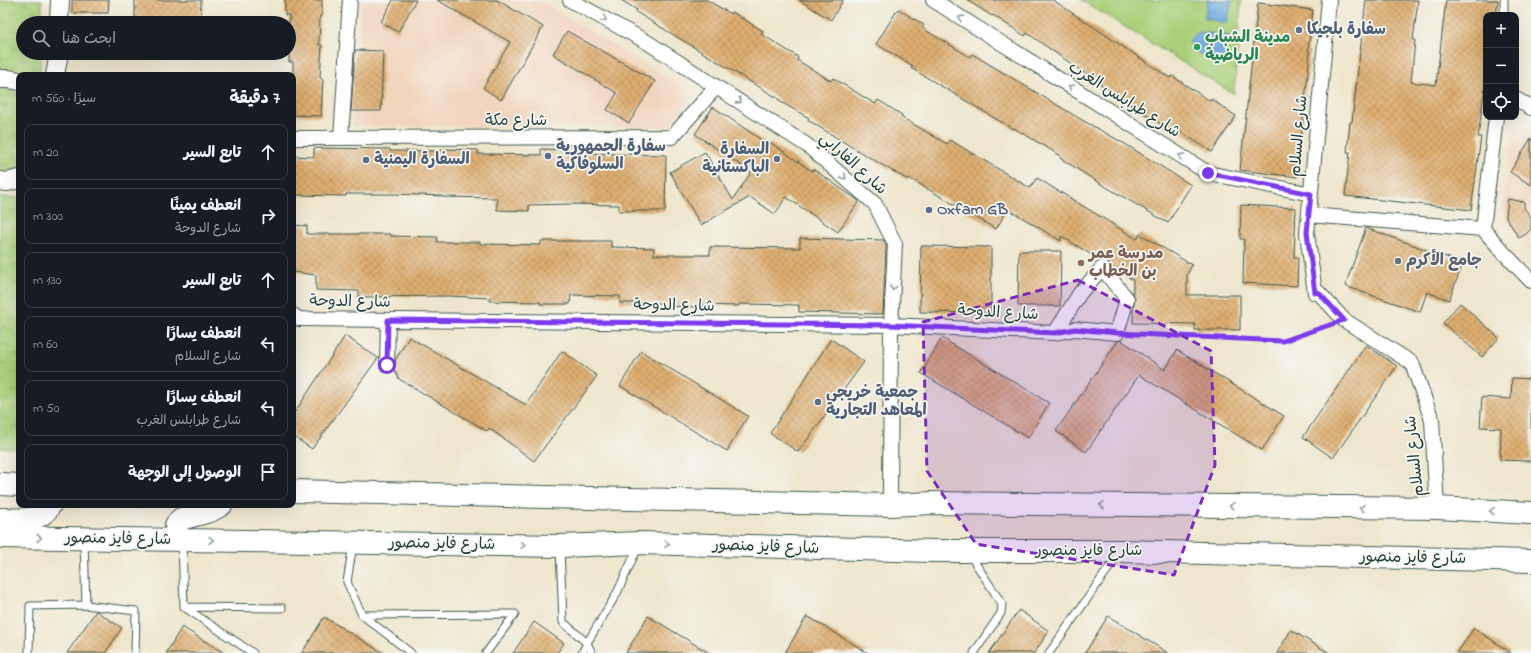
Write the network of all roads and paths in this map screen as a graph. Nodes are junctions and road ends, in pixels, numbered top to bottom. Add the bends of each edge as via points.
1 (60, 0) edge
2 (350, 0) edge
3 (570, 0) edge
4 (933, 0) edge
5 (1330, 0) edge
6 (1504, 0) edge
7 (1504, 12) edge
8 (59, 16) edge
9 (58, 60) edge
10 (56, 72) edge
11 (0, 79) edge
12 (16, 80) edge
13 (716, 87) junction
14 (1519, 101) edge
15 (1531, 108) edge
16 (1496, 120) edge
17 (296, 138) edge
18 (341, 138) junction
19 (16, 180) edge
20 (0, 181) edge
21 (1311, 194) junction
22 (1309, 215) junction
23 (1483, 228) junction
24 (1531, 281) edge
25 (296, 318) edge
26 (388, 320) junction
27 (1344, 320) junction
28 (891, 325) junction
29 (1055, 333) junction
30 (1117, 333) junction
31 (387, 365) dead end
32 (0, 484) edge
33 (16, 485) edge
34 (296, 490) edge
35 (890, 505) junction
36 (48, 508) edge
37 (214, 508) edge
38 (1437, 508) junction
39 (1531, 513) edge
40 (0, 519) edge
41 (0, 537) edge
42 (84, 538) junction
43 (182, 540) junction
44 (353, 542) junction
45 (640, 543) junction
46 (560, 546) junction
47 (967, 551) junction
48 (1121, 551) junction
49 (1531, 561) edge
50 (86, 605) junction
51 (184, 607) junction
52 (282, 608) dead end
53 (362, 615) junction
54 (587, 643) junction
55 (29, 653) edge
56 (135, 653) edge
57 (253, 653) edge
58 (411, 653) edge
59 (486, 653) edge
60 (582, 653) edge
61 (592, 653) edge
62 (974, 653) edge
63 (1049, 653) edge

1 - 8 street
2 - 18 street
3 -> 13 street, شارع الفارابي via 647,42
21 -> 4 street, شارع طرابلس الغرب via 1208,173
5 - 21 street, شارع السلام
6 - 7 lane
9 - 10 street
11 - 12 street
13 - 18 street, شارع مكة via 672,138
13 -> 28 street, شارع الفارابي via 808,146 875,204 895,244
14 - 15 street
16 - 23 street
17 - 18 street, شارع مكة
19 - 20 street
21 - 22 street, شارع السلام
22 - 23 street
22 - 27 street, شارع السلام via 1307,232 1315,293 1318,292
23 - 24 street
25 - 26 street, شارع الدوحة
26 - 28 street, شارع الدوحة
26 - 31 street
27 - 30 path via 1283,341
27 - 38 street, شارع السلام via 1412,363 1432,420
28 - 29 street, شارع الدوحة
28 - 35 street, شارع الفارابي
29 - 30 street, شارع الدوحة via 1075,329
29 - 30 street via 1080,293 1102,268 1127,299
32 - 33 highway
34 - 35 highway
38 -> 35 highway via 932,503
36 - 40 highway via 40,517 33,519
37 - 43 highway via 181,519 176,525 176,530
39 -> 38 highway
41 -> 42 highway, شارع فايز منصور
42 - 43 highway, شارع فايز منصور
42 - 50 lane
43 -> 44 highway, شارع فايز منصور
43 - 51 lane
44 -> 46 highway, شارع فايز منصور
44 - 53 lane via 347,582
45 - 46 highway, شارع فايز منصور
45 -> 47 highway, شارع فايز منصور
45 - 54 lane via 617,593
46 - 54 lane via 563,622
47 - 48 highway, شارع فايز منصور
47 - 62 lane via 1002,604 1001,613
48 - 49 highway, شارع فايز منصور
48 - 63 lane
50 - 55 lane via 30,606
50 - 56 lane via 136,611
51 - 52 lane
51 - 57 lane
53 - 58 lane
53 - 59 lane via 515,614
54 - 60 lane
54 - 61 lane

